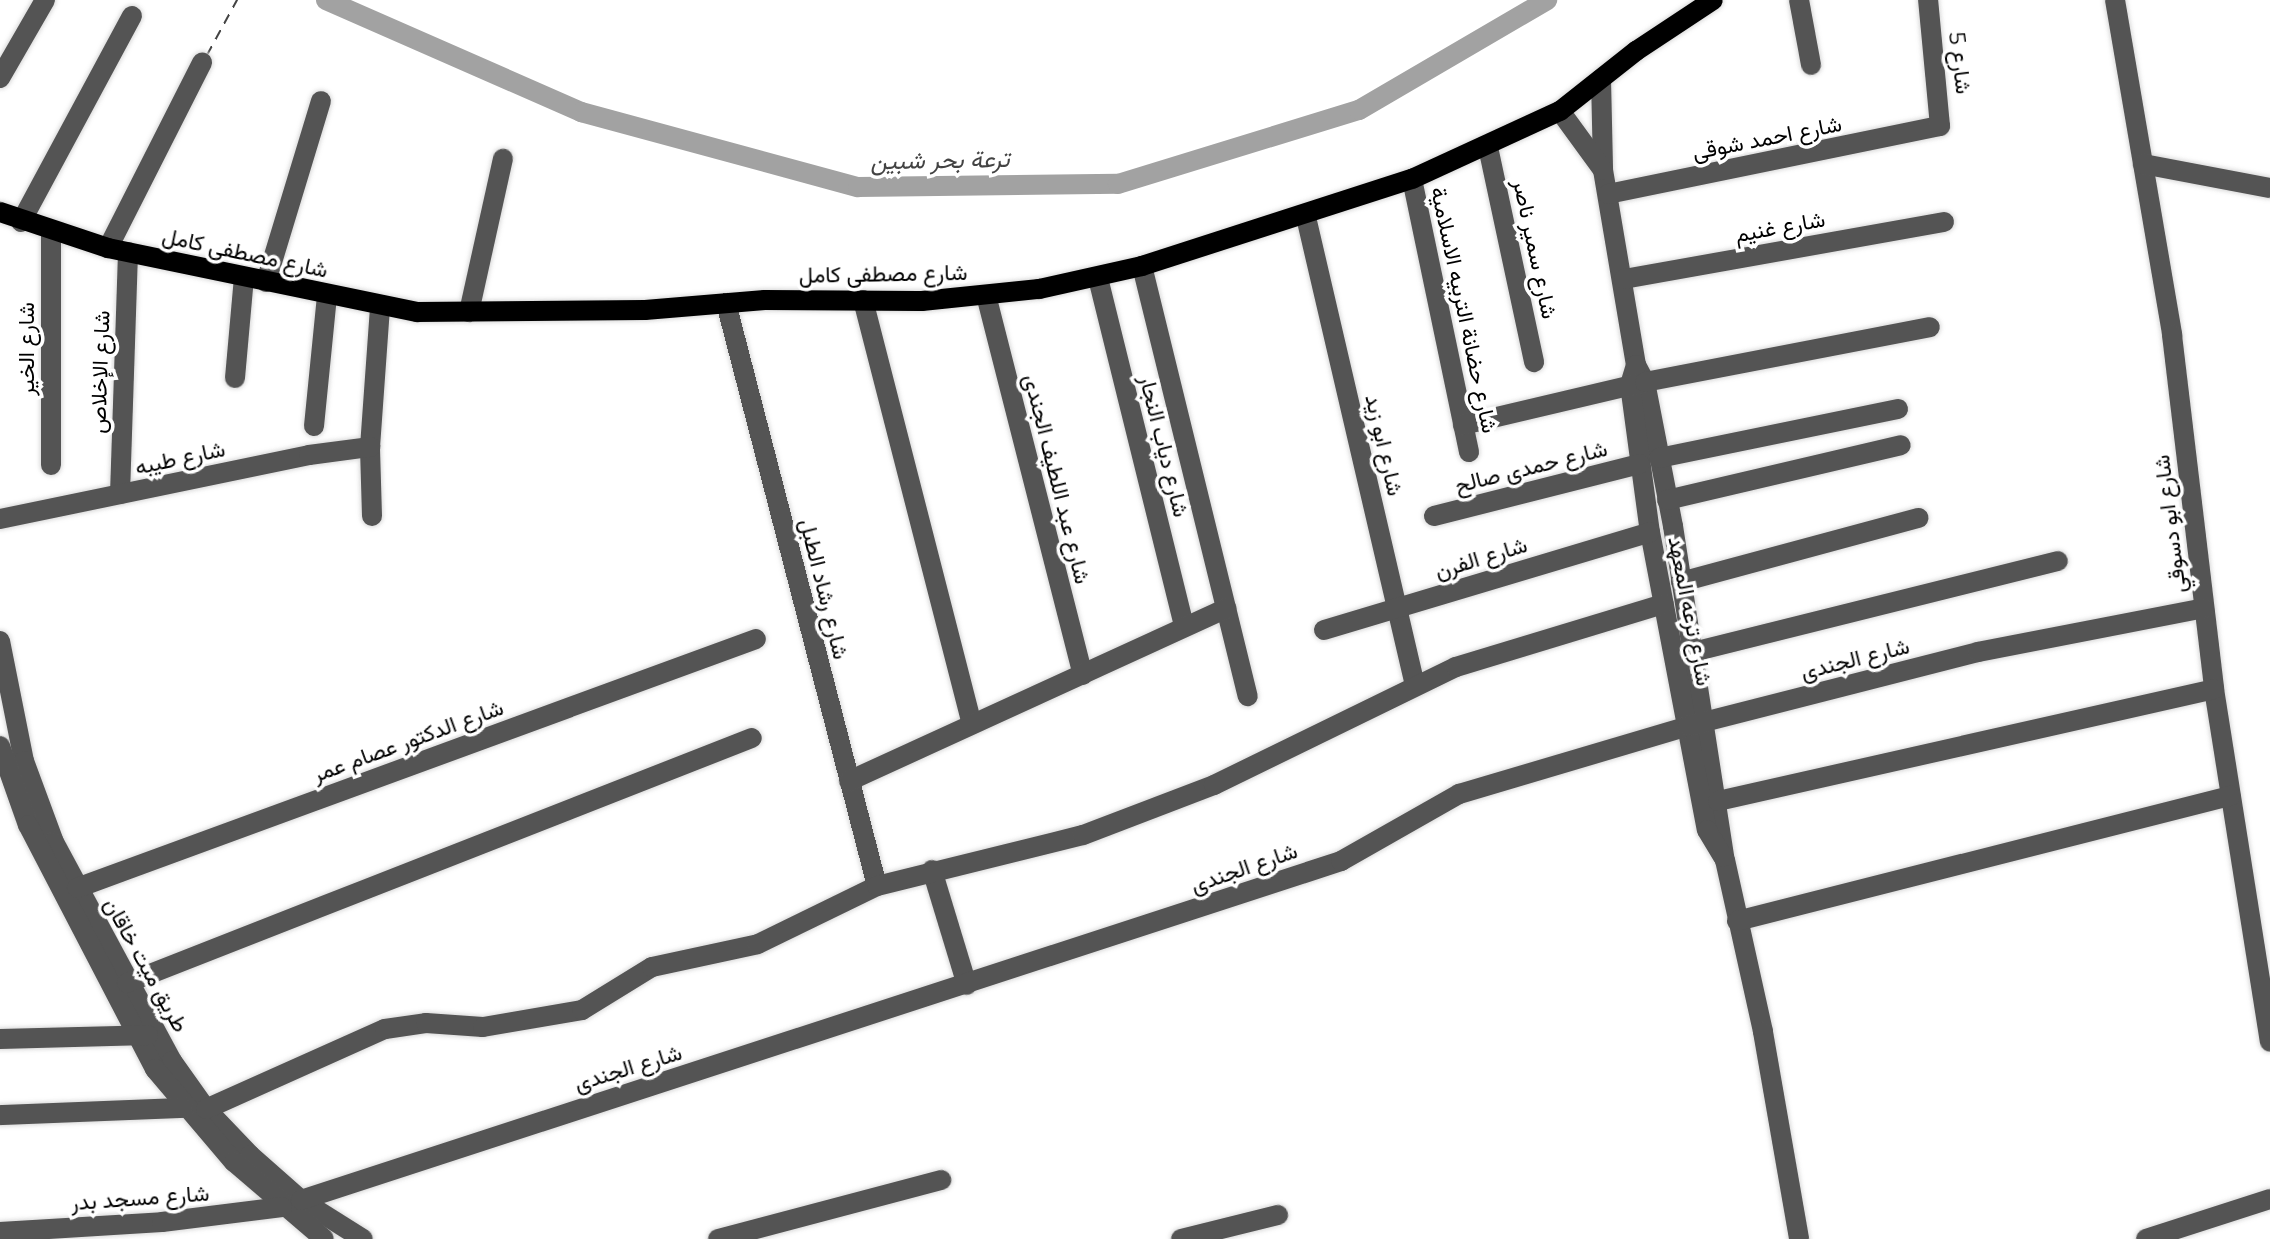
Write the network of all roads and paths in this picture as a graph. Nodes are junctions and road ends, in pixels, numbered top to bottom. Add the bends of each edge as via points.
1 (45, 0) edge
2 (1713, 0) edge
3 (1799, 0) edge
4 (1928, 0) edge
5 (2115, 0) edge
6 (132, 16) dead end
7 (202, 63) dead end
8 (1811, 65) dead end
9 (0, 78) edge
10 (1601, 79) junction
11 (321, 101) dead end
12 (1560, 111) junction
13 (1936, 128) joint
14 (1488, 147) junction
15 (503, 159) dead end
16 (2143, 164) junction
17 (1603, 170) junction
18 (1412, 179) junction
19 (2270, 188) edge
20 (1608, 194) junction
21 (0, 212) edge
22 (1306, 217) junction
23 (21, 222) junction
24 (1944, 222) dead end
25 (51, 233) junction
26 (108, 248) junction
27 (128, 252) junction
28 (1142, 266) junction
29 (244, 277) junction
30 (1098, 278) junction
31 (1624, 279) junction
32 (266, 282) junction
33 (986, 295) junction
34 (327, 296) junction
35 (863, 300) junction
36 (726, 303) junction
37 (380, 308) junction
38 (469, 312) junction
39 (1930, 327) dead end
40 (1534, 362) dead end
41 (1637, 377) junction
42 (235, 378) dead end
43 (1898, 409) dead end
44 (1463, 425) junction
45 (314, 426) dead end
46 (1901, 445) dead end
47 (370, 447) junction
48 (1469, 452) dead end
49 (1649, 461) junction
50 (51, 465) dead end
51 (120, 494) junction
52 (1667, 500) junction
53 (372, 516) dead end
54 (1434, 516) dead end
55 (1919, 518) dead end
56 (0, 519) edge
57 (1650, 532) junction
58 (1677, 553) junction
59 (1656, 561) junction
60 (2058, 561) dead end
61 (1681, 582) junction
62 (1664, 604) junction
63 (1226, 608) junction
64 (1397, 608) junction
65 (2204, 608) junction
66 (1184, 625) junction
67 (1324, 630) dead end
68 (756, 639) dead end
69 (0, 641) edge
70 (1693, 652) junction
71 (1083, 675) junction
72 (1415, 684) junction
73 (2214, 689) junction
74 (1248, 696) dead end
75 (972, 724) junction
76 (1697, 724) junction
77 (752, 738) dead end
78 (1, 754) edge
79 (849, 781) junction
80 (2230, 796) junction
81 (1718, 801) junction
82 (1725, 860) junction
83 (932, 870) junction
84 (877, 886) junction
85 (77, 888) junction
86 (1737, 921) junction
87 (127, 983) junction
88 (967, 985) junction
89 (146, 1035) junction
90 (0, 1039) edge
91 (2270, 1042) edge
92 (183, 1108) junction
93 (206, 1109) junction
94 (0, 1115) edge
95 (941, 1180) dead end
96 (2270, 1199) edge
97 (292, 1203) junction
98 (1278, 1215) dead end
99 (0, 1232) edge
100 (324, 1239) edge
101 (363, 1239) edge
102 (718, 1239) edge
103 (1181, 1239) edge
104 (1799, 1239) edge
105 (2146, 1239) edge

1 - 9 street
2 - 10 main road, شارع مصطفى كامل
3 - 8 street
4 - 13 street, شارع 5 via 1943,117
5 - 16 street, شارع ابو دسوقي
6 - 23 street
7 - 26 street
10 - 12 main road, شارع مصطفى كامل
10 - 17 street, شارع ترعه المعهد
11 - 32 street
12 - 14 main road, شارع مصطفى كامل
12 - 17 street, شارع ترعه المعهد
13 - 20 street, شارع احمد شوقى
14 - 18 main road, شارع مصطفى كامل
14 - 40 street, شارع سمير ناصر
15 - 38 street
16 - 19 street
16 - 65 street, شارع ابو دسوقي via 2172,335
17 - 20 street, شارع ترعه المعهد
18 - 22 main road, شارع مصطفى كامل
18 - 44 street, شارع حضانة التربيه الاسلامية
20 - 31 street, شارع ترعه المعهد
21 - 23 main road, شارع مصطفى كامل
22 - 28 main road, شارع مصطفى كامل
22 - 64 street, شارع ابو زيد
23 - 25 main road, شارع مصطفى كامل
24 - 31 street, شارع غنيم
25 - 26 main road, شارع مصطفى كامل
25 - 50 street, شارع الخير
26 - 27 main road, شارع مصطفى كامل
27 - 29 main road, شارع مصطفى كامل
27 - 51 street, شارع الإخلاص
28 - 30 main road, شارع مصطفى كامل
28 - 63 street
29 - 32 main road, شارع مصطفى كامل
29 - 42 street
30 - 33 main road, شارع مصطفى كامل
30 - 66 street, شارع دياب النجار
31 - 41 street, شارع ترعه المعهد
32 - 34 main road, شارع مصطفى كامل
33 - 35 main road, شارع مصطفى كامل
33 - 71 street, شارع عبد اللطيف الجندى
34 - 37 main road, شارع مصطفى كامل
34 - 45 street
35 - 36 main road, شارع مصطفى كامل
35 - 75 street
36 - 38 main road, شارع مصطفى كامل via 645,310
36 - 79 street, شارع رشاد الطبل
37 - 38 main road, شارع مصطفى كامل
37 - 47 street
39 - 41 street
41 - 44 street
41 - 49 street, شارع ترعه المعهد
43 - 49 street, شارع حمدى صالح
44 - 48 street, شارع حضانة التربيه الاسلامية
46 - 52 street
47 - 51 street, شارع طيبه
47 - 53 street
49 - 52 street, شارع ترعه المعهد
49 - 54 street, شارع حمدى صالح
49 - 57 street, شارع ترعه المعهد
51 - 56 street, شارع طيبه
52 - 58 street, شارع ترعه المعهد
55 - 61 street
57 - 59 street, شارع ترعه المعهد
57 - 64 street, شارع الفرن
58 - 59 street
58 - 61 street, شارع ترعه المعهد
59 - 62 street, شارع ترعه المعهد
60 - 70 street
61 - 70 street, شارع ترعه المعهد
62 - 72 street
62 - 76 street, شارع ترعه المعهد
63 - 66 street
63 - 74 street
64 - 67 street, شارع الفرن
64 - 72 street, شارع ابو زيد
65 - 73 street, شارع ابو دسوقي
65 - 76 street, شارع الجندى via 1978,652
66 - 71 street
68 - 85 street, شارع الدكتور عصام عمر
69 - 85 street, طريق ميت خاقان via 24,761
70 - 76 street, شارع ترعه المعهد
71 - 75 street
72 - 83 street via 1253,767 1124,820 1042,846
73 - 80 street, شارع ابو دسوقي
73 - 81 street
75 - 79 street
76 - 81 street, شارع ترعه المعهد
76 - 82 street, شارع ترعه المعهد via 1707,830
76 - 88 street, شارع الجندى via 1459,794 1341,861
77 - 87 street
78 - 89 street, طريق ميت خاقان via 28,825
79 - 84 street, شارع رشاد الطبل
80 - 86 street
80 - 91 street, شارع ابو دسوقي
81 - 82 street, شارع ترعه المعهد
82 - 86 street, شارع ترعه المعهد
83 - 84 street
83 - 88 street
84 - 93 street via 758,944 652,967 582,1010 483,1027 426,1023 385,1029
85 - 87 street, طريق ميت خاقان
86 - 104 street, شارع ترعه المعهد
87 - 89 street, طريق ميت خاقان
88 - 97 street, شارع الجندى
89 - 90 street
89 - 92 street, طريق ميت خاقان
89 - 93 street, طريق ميت خاقان
92 - 94 street
92 - 97 street, طريق ميت خاقان
93 - 97 street, طريق ميت خاقان
95 - 102 street
96 - 105 street
97 - 99 street, شارع مسجد بدر via 201,1218
97 - 100 street, طريق ميت خاقان
97 - 101 street, طريق ميت خاقان
98 - 103 street

